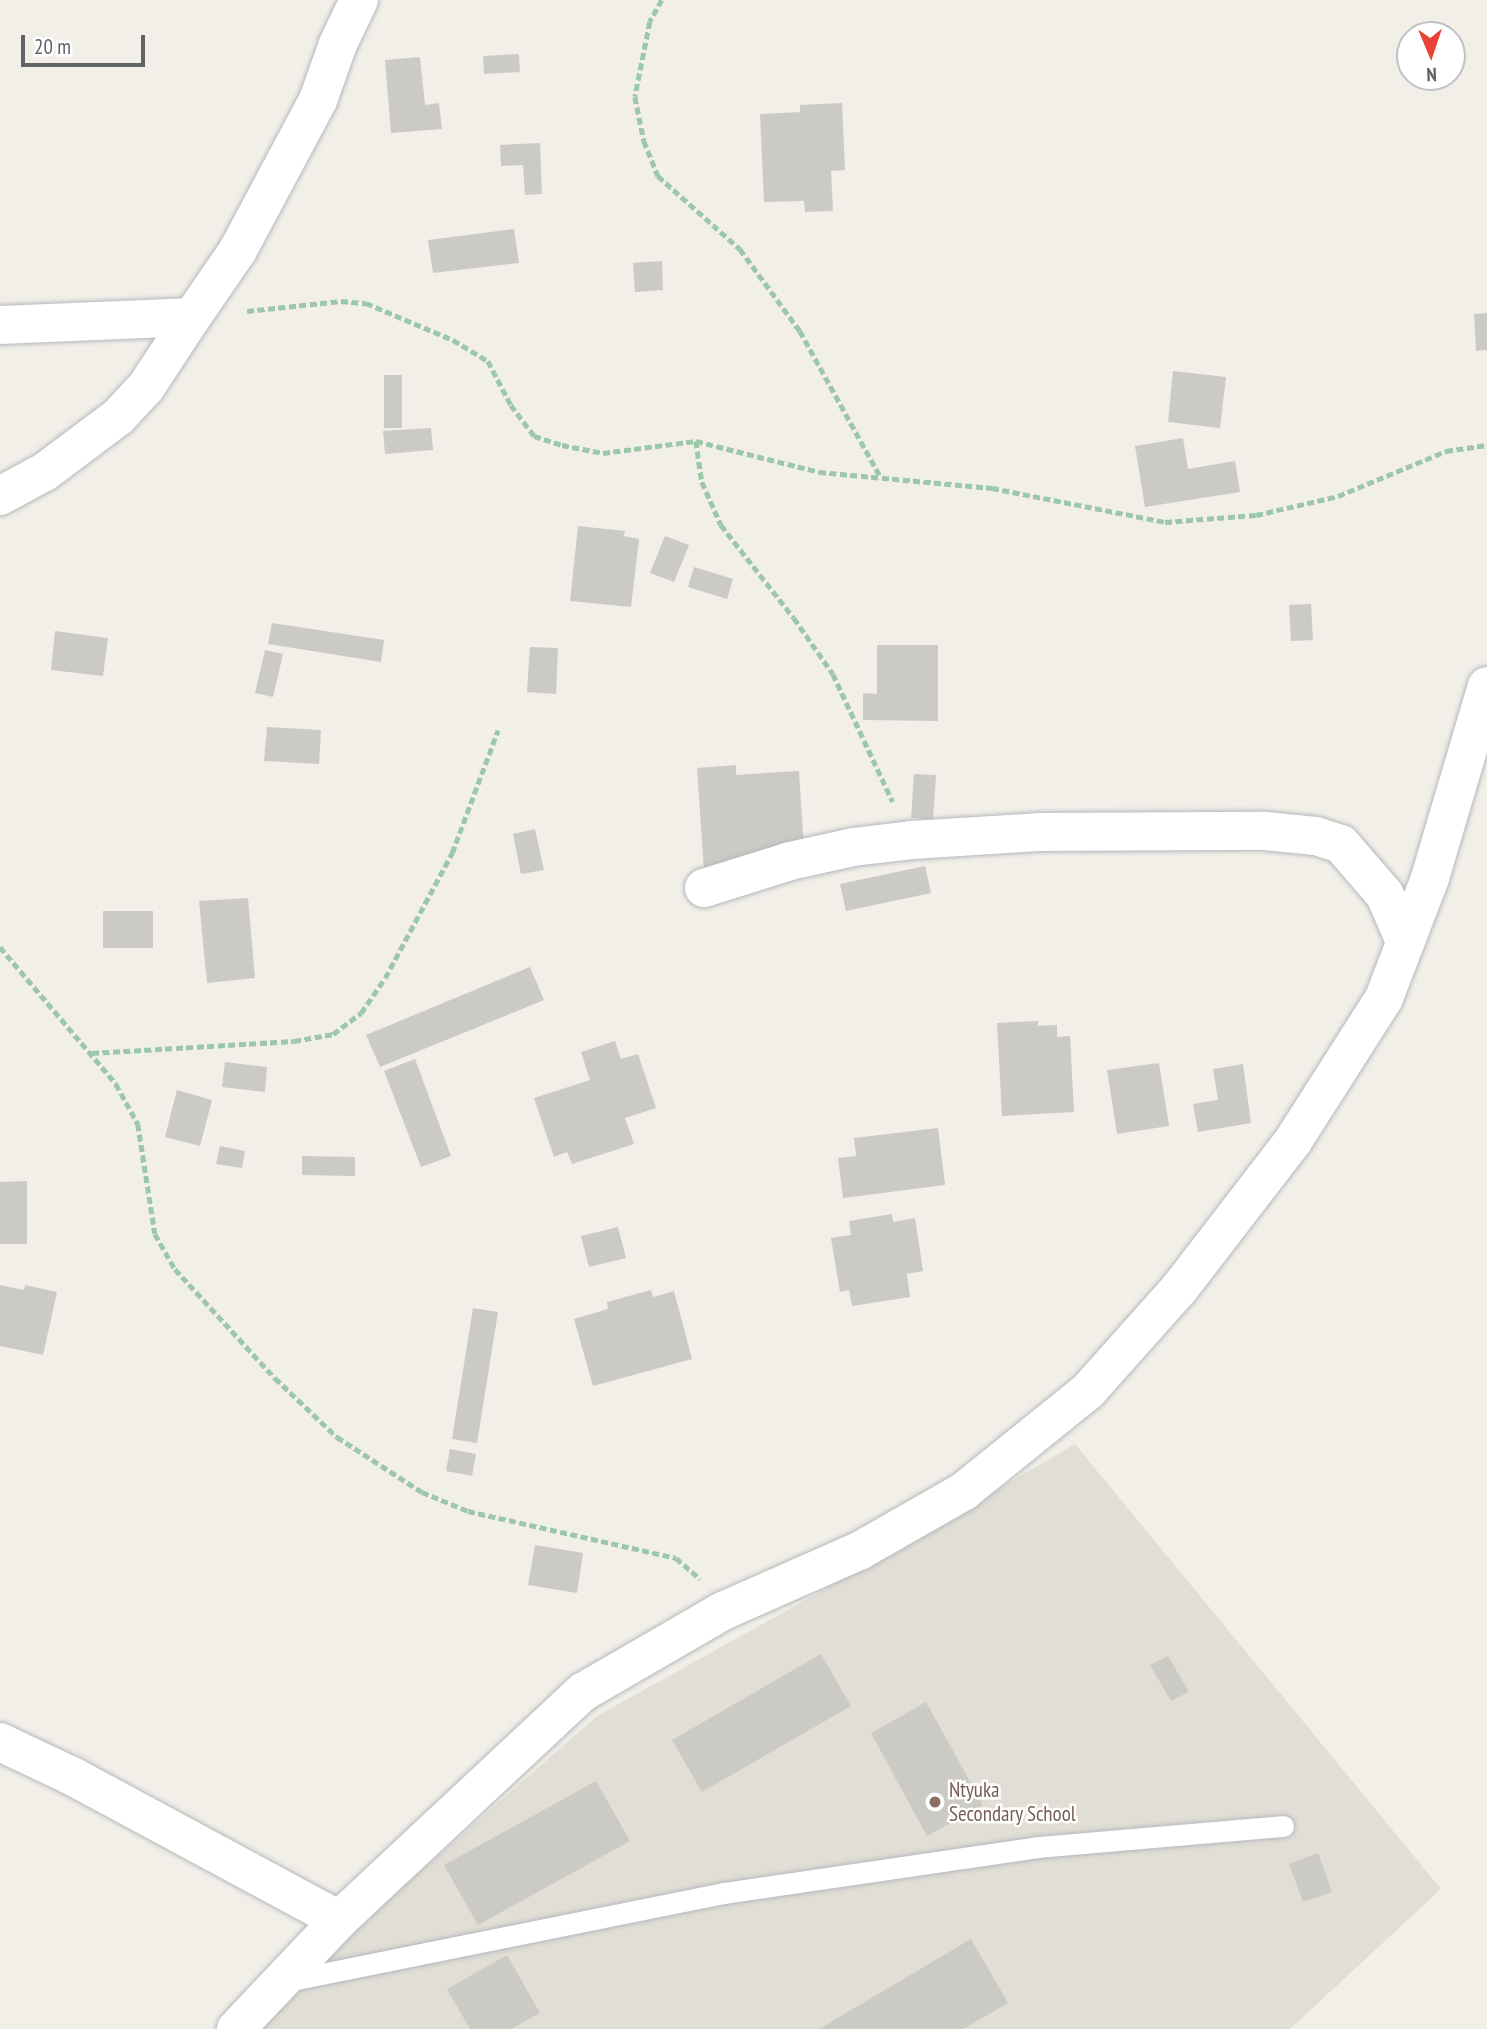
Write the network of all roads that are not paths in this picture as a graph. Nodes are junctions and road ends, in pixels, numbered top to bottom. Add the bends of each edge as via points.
1 (359, 0) edge
2 (192, 317) junction
3 (0, 325) edge
4 (0, 496) edge
5 (1487, 686) edge
6 (704, 888) dead end
7 (1405, 942) junction
8 (0, 1742) edge
9 (1283, 1826) dead end
10 (339, 1920) junction
11 (282, 1982) junction
12 (236, 2029) edge

1 - 2 street via 318,100 238,250
2 - 3 street
2 - 4 street via 146,387 118,417 46,471
5 - 7 street via 1430,878
6 - 7 street via 790,861 912,840 1113,831 1265,831 1316,836 1340,844 1385,895
7 - 10 street via 1384,998 1293,1141 1180,1289 1088,1391 964,1491 859,1551 723,1611 583,1692
8 - 10 street
9 - 11 lane via 1038,1847 736,1891
10 - 11 street
11 - 12 street

